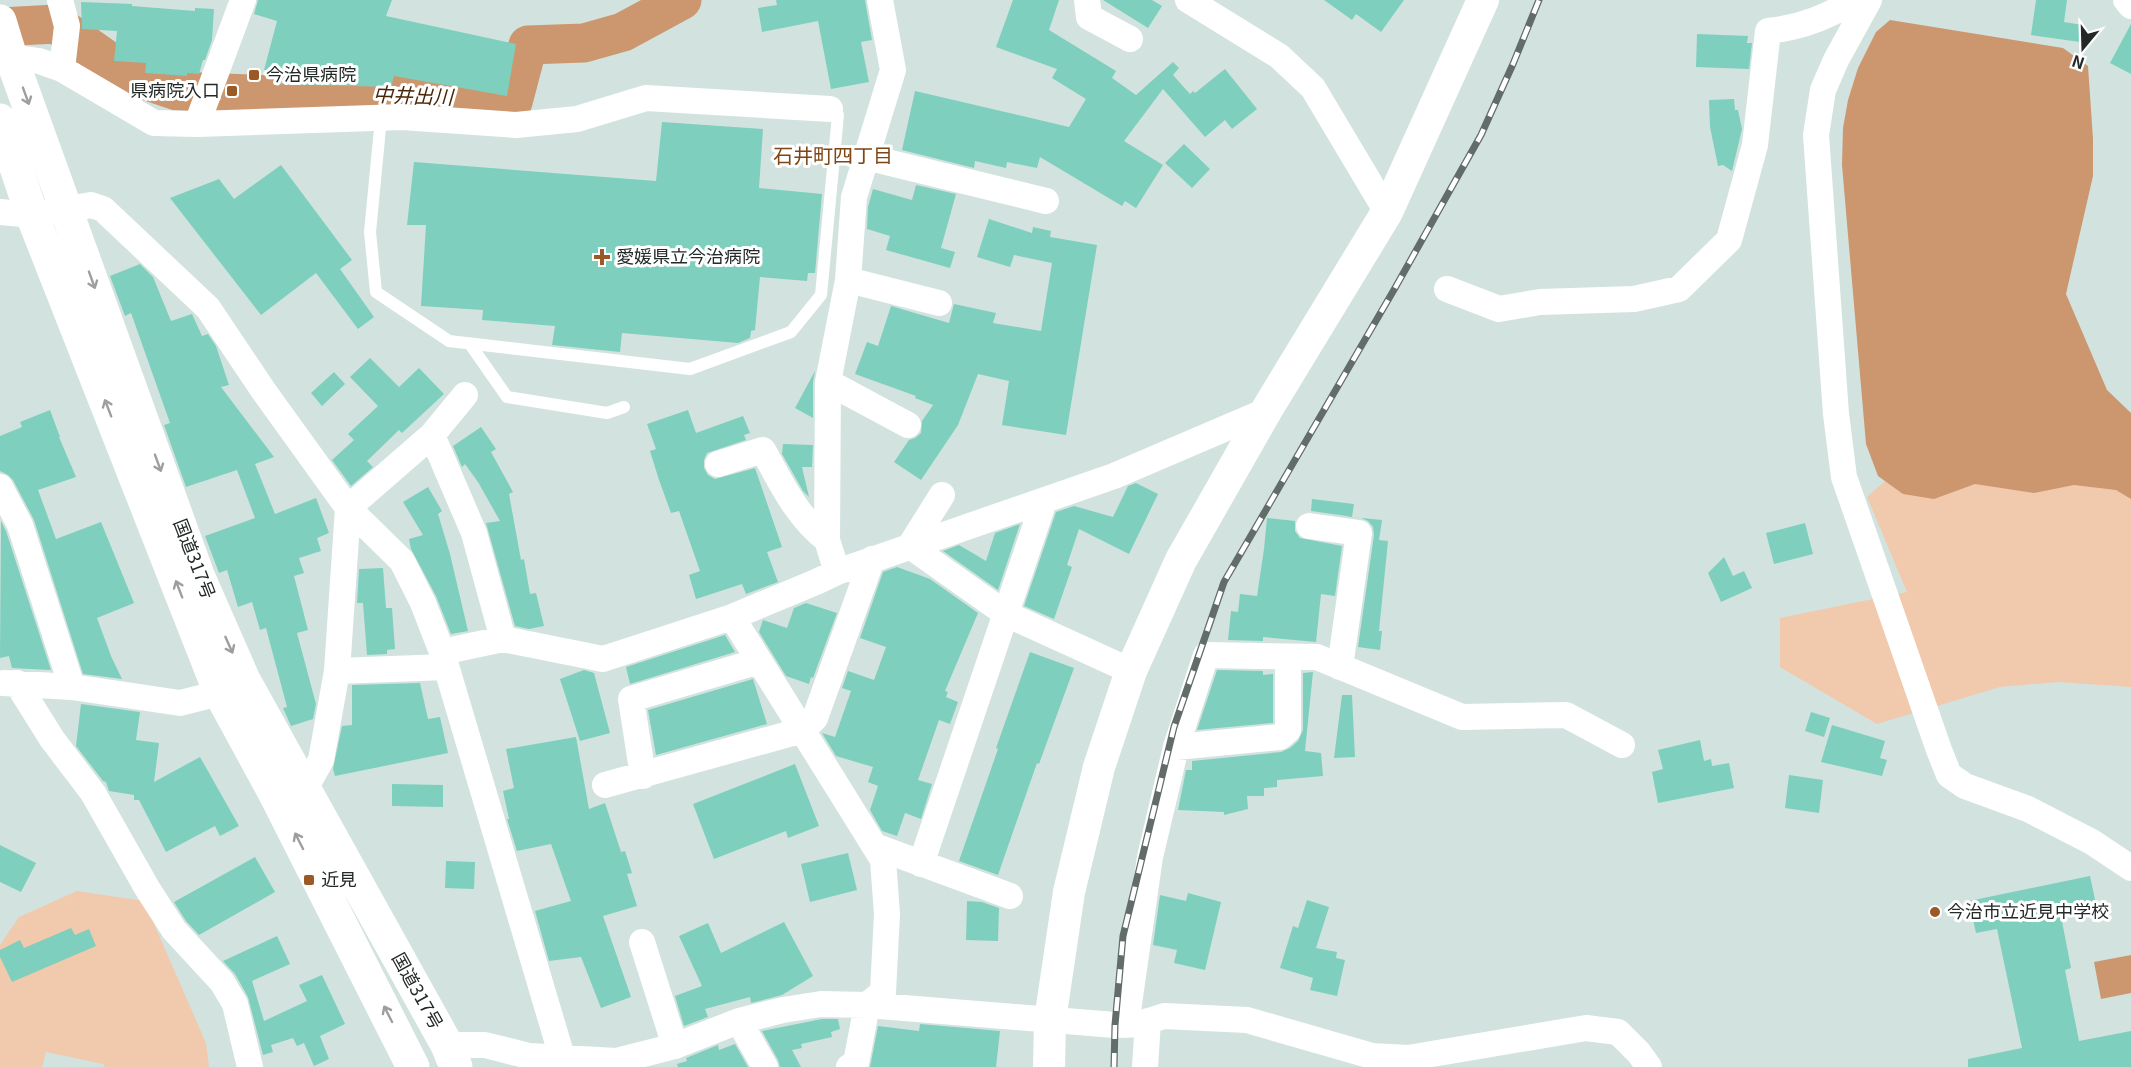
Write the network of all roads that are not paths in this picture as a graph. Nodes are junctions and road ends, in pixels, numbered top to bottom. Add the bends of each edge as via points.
1 (60, 0) edge
2 (243, 0) edge
3 (880, 0) edge
4 (1087, 0) edge
5 (1188, 0) edge
6 (1483, 0) edge
7 (1857, 0) edge
8 (1869, 0) edge
9 (2126, 0) edge
10 (2131, 6) edge
11 (0, 21) edge
12 (1130, 39) dead end
13 (6, 58) edge
14 (62, 69) junction
15 (830, 109) joint
16 (381, 118) junction
17 (0, 120) edge
18 (197, 124) junction
19 (866, 158) junction
20 (1046, 201) dead end
21 (67, 210) junction
22 (0, 212) edge
23 (1387, 212) junction
24 (32, 215) junction
25 (848, 280) junction
26 (1447, 289) dead end
27 (939, 303) dead end
28 (470, 344) junction
29 (828, 382) junction
30 (465, 395) dead end
31 (624, 407) dead end
32 (1266, 411) junction
33 (908, 424) dead end
34 (432, 435) junction
35 (718, 464) dead end
36 (0, 487) edge
37 (942, 495) dead end
38 (1042, 507) dead end
39 (348, 508) junction
40 (1310, 526) dead end
41 (827, 540) junction
42 (910, 546) junction
43 (872, 559) junction
44 (837, 572) junction
45 (1006, 614) junction
46 (732, 617) junction
47 (503, 639) junction
48 (1288, 657) junction
49 (444, 659) junction
50 (759, 661) junction
51 (1340, 667) junction
52 (337, 671) junction
53 (1131, 671) junction
54 (8, 683) edge
55 (72, 687) junction
56 (232, 687) junction
57 (803, 730) junction
58 (1622, 745) dead end
59 (1176, 747) junction
60 (643, 776) junction
61 (606, 785) dead end
62 (291, 792) junction
63 (877, 847) junction
64 (921, 864) junction
65 (2131, 868) edge
66 (1010, 896) dead end
67 (642, 942) dead end
68 (867, 1005) junction
69 (1050, 1020) junction
70 (739, 1021) junction
71 (1137, 1023) junction
72 (675, 1046) junction
73 (451, 1056) edge
74 (564, 1063) edge
75 (250, 1067) edge
76 (413, 1067) edge
77 (765, 1067) edge
78 (849, 1067) edge
79 (1049, 1067) edge
80 (1145, 1067) edge
81 (1649, 1067) edge

1 - 14 street via 67,26
2 - 18 street
3 - 19 street via 893,70
4 - 12 street via 1089,16
5 - 23 street via 1279,56 1313,88
6 - 23 street
7 - 26 street via 1823,18 1768,31 1755,145 1729,240 1679,289 1634,299 1540,302 1499,309
8 - 65 street via 1823,90 1816,135 1844,477 1949,775 1965,786 2028,809 2092,842
9 - 10 street
11 - 13 highway, 国道317号
13 - 14 street via 39,61
13 -> 21 highway, 国道317号
14 - 18 street via 154,123
15 - 16 street via 646,98 577,119 516,126
15 - 28 lane via 838,115 820,295 791,332 690,369
16 - 18 street
16 - 28 lane via 370,232 376,292 449,341
17 - 24 highway, 国道317号
19 - 20 street
19 - 25 street via 854,197
21 - 24 street
21 - 39 street via 91,205 103,209 208,308
21 -> 56 highway, 国道317号 via 198,575
22 - 24 street
23 - 32 street
56 -> 24 highway, 国道317号
25 - 27 street
25 - 29 street
28 - 31 lane via 507,397 607,413
29 - 33 street
29 - 41 street
30 - 34 street
32 - 42 street via 1114,476
32 - 53 street via 1181,560
34 - 39 street
34 - 47 street via 474,533
35 - 41 street via 763,450 810,527
36 - 55 street via 20,525
37 - 42 street
38 - 45 street
39 - 49 street via 402,561
39 - 52 street
40 - 51 street via 1359,533
41 - 44 street
42 - 43 street
42 - 45 street
43 - 44 street
43 - 57 street via 815,718
44 - 46 street
45 - 53 street
45 - 64 street
46 - 47 street via 603,659
46 - 50 street
47 - 49 street
48 - 51 street via 1317,657
48 - 59 street via 1206,655
48 - 59 street via 1288,730 1280,737
49 - 52 street
49 - 74 street
50 - 57 street
50 - 60 street via 631,699
51 - 58 street via 1462,717 1566,715
52 - 62 street via 321,760
53 - 69 street via 1099,767 1069,892
54 - 55 street
54 - 75 street via 93,794 174,930 222,982 235,1004
55 - 56 street via 180,703
56 - 62 highway, 国道317号
57 - 60 street
57 - 63 street
59 - 71 street via 1150,857
60 - 61 street
62 - 73 highway, 国道317号
76 -> 62 highway, 国道317号
63 - 64 street
63 - 68 street via 884,860 887,914 883,992
64 - 66 street
67 - 72 street
68 - 69 street
68 - 70 street via 821,1004
68 - 78 street via 856,1063
69 - 71 street
69 - 79 street
70 - 72 street
70 - 77 street
71 - 80 street
71 - 81 street via 1164,1016 1247,1020 1372,1056 1408,1058 1586,1028 1618,1032
72 - 74 street via 616,1062
73 - 74 street via 485,1045

